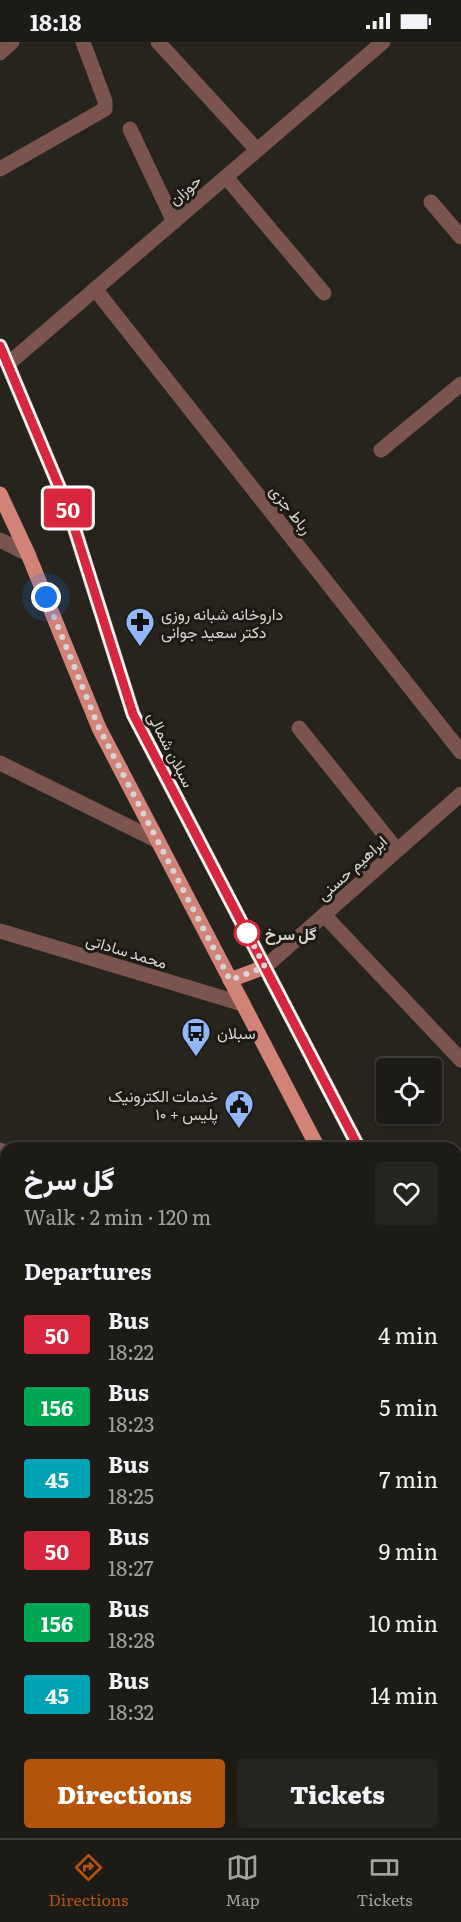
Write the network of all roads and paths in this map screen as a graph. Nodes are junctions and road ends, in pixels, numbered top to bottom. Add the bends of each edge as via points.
1 (12, 42) edge
2 (83, 42) edge
3 (158, 42) edge
4 (383, 42) edge
5 (0, 53) edge
6 (130, 129) dead end
7 (258, 150) junction
8 (0, 170) edge
9 (226, 177) junction
10 (431, 202) dead end
11 (174, 222) junction
12 (461, 237) edge
13 (95, 289) junction
14 (324, 293) dead end
15 (0, 346) edge
16 (8, 364) junction
17 (461, 384) edge
18 (381, 450) dead end
19 (0, 494) edge
20 (3, 507) edge
21 (0, 540) edge
22 (28, 554) junction
23 (299, 728) dead end
24 (461, 752) edge
25 (0, 763) edge
26 (461, 794) edge
27 (158, 841) junction
28 (397, 850) junction
29 (324, 915) junction
30 (0, 931) edge
31 (265, 967) junction
32 (230, 980) junction
33 (243, 1004) junction
34 (461, 1060) edge
35 (315, 1142) edge
36 (356, 1142) edge

1 - 5 street
2 - 8 street via 105,109
3 - 7 street
4 - 7 street, حوزان
6 - 11 street
7 - 9 street, حوزان
9 - 11 street, حوزان
9 - 14 street
10 - 12 street
11 - 13 street, حوزان
13 - 16 street, حوزان
13 - 24 street, رباط جزی
15 - 16 main road, سبلان شمالی
16 - 31 main road, سبلان شمالی via 68,508 133,714
17 - 18 street
19 - 20 main road
20 - 22 main road
21 - 22 street
22 - 27 main road via 99,728
23 - 28 street
25 - 27 street
26 - 28 street, ابراهیم حسنی
27 - 32 main road
28 - 29 street, ابراهیم حسنی
29 - 31 street, ابراهیم حسنی
29 - 34 street
30 - 33 street, محمد ساداتی
31 - 32 main road
31 - 36 main road, سبلان شمالی
32 - 33 main road
33 - 35 main road

